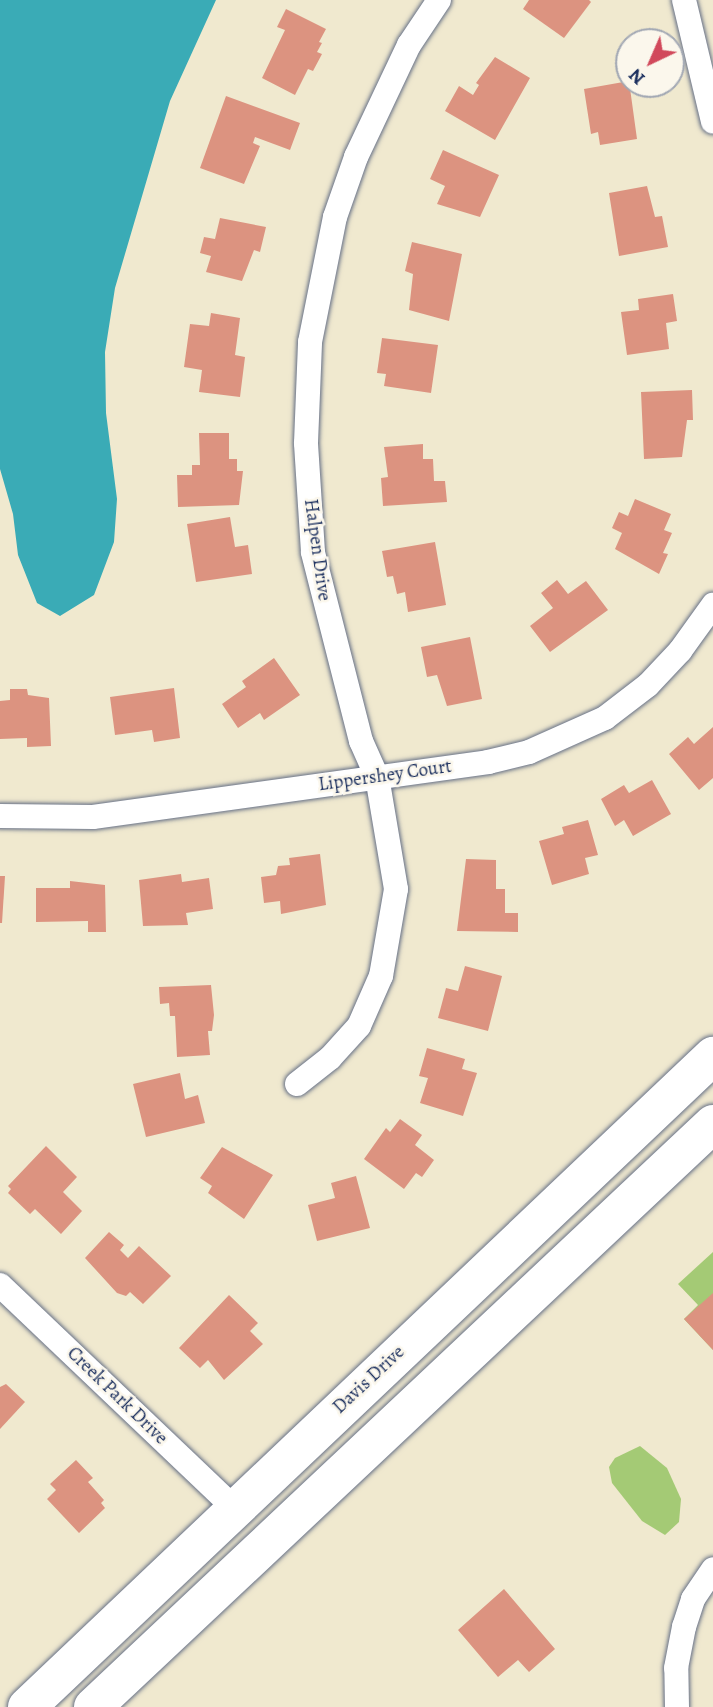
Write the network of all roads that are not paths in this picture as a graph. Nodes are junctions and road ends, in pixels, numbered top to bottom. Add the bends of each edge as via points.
1 (439, 0) edge
2 (684, 0) edge
3 (713, 122) edge
4 (713, 605) edge
5 (377, 777) junction
6 (0, 816) edge
7 (713, 1056) edge
8 (297, 1084) dead end
9 (713, 1124) edge
10 (0, 1285) edge
11 (234, 1508) junction
12 (713, 1569) edge
13 (27, 1707) edge
14 (93, 1707) edge
15 (677, 1707) edge

1 - 5 street, Halpen Drive via 409,45 356,157 335,217 310,342 306,432 313,552 354,718
2 - 3 street
4 - 5 street, Lippershey Court via 695,633 648,685 569,738 488,762
5 - 6 street, Lippershey Court via 93,817
5 - 8 street, Halpen Drive via 396,890 381,976 359,1026 330,1058
7 - 11 main road, Davis Drive
9 - 14 main road
10 - 11 street, Creek Park Drive
11 - 13 main road, Davis Drive
12 - 15 street via 694,1599 684,1627 676,1668

